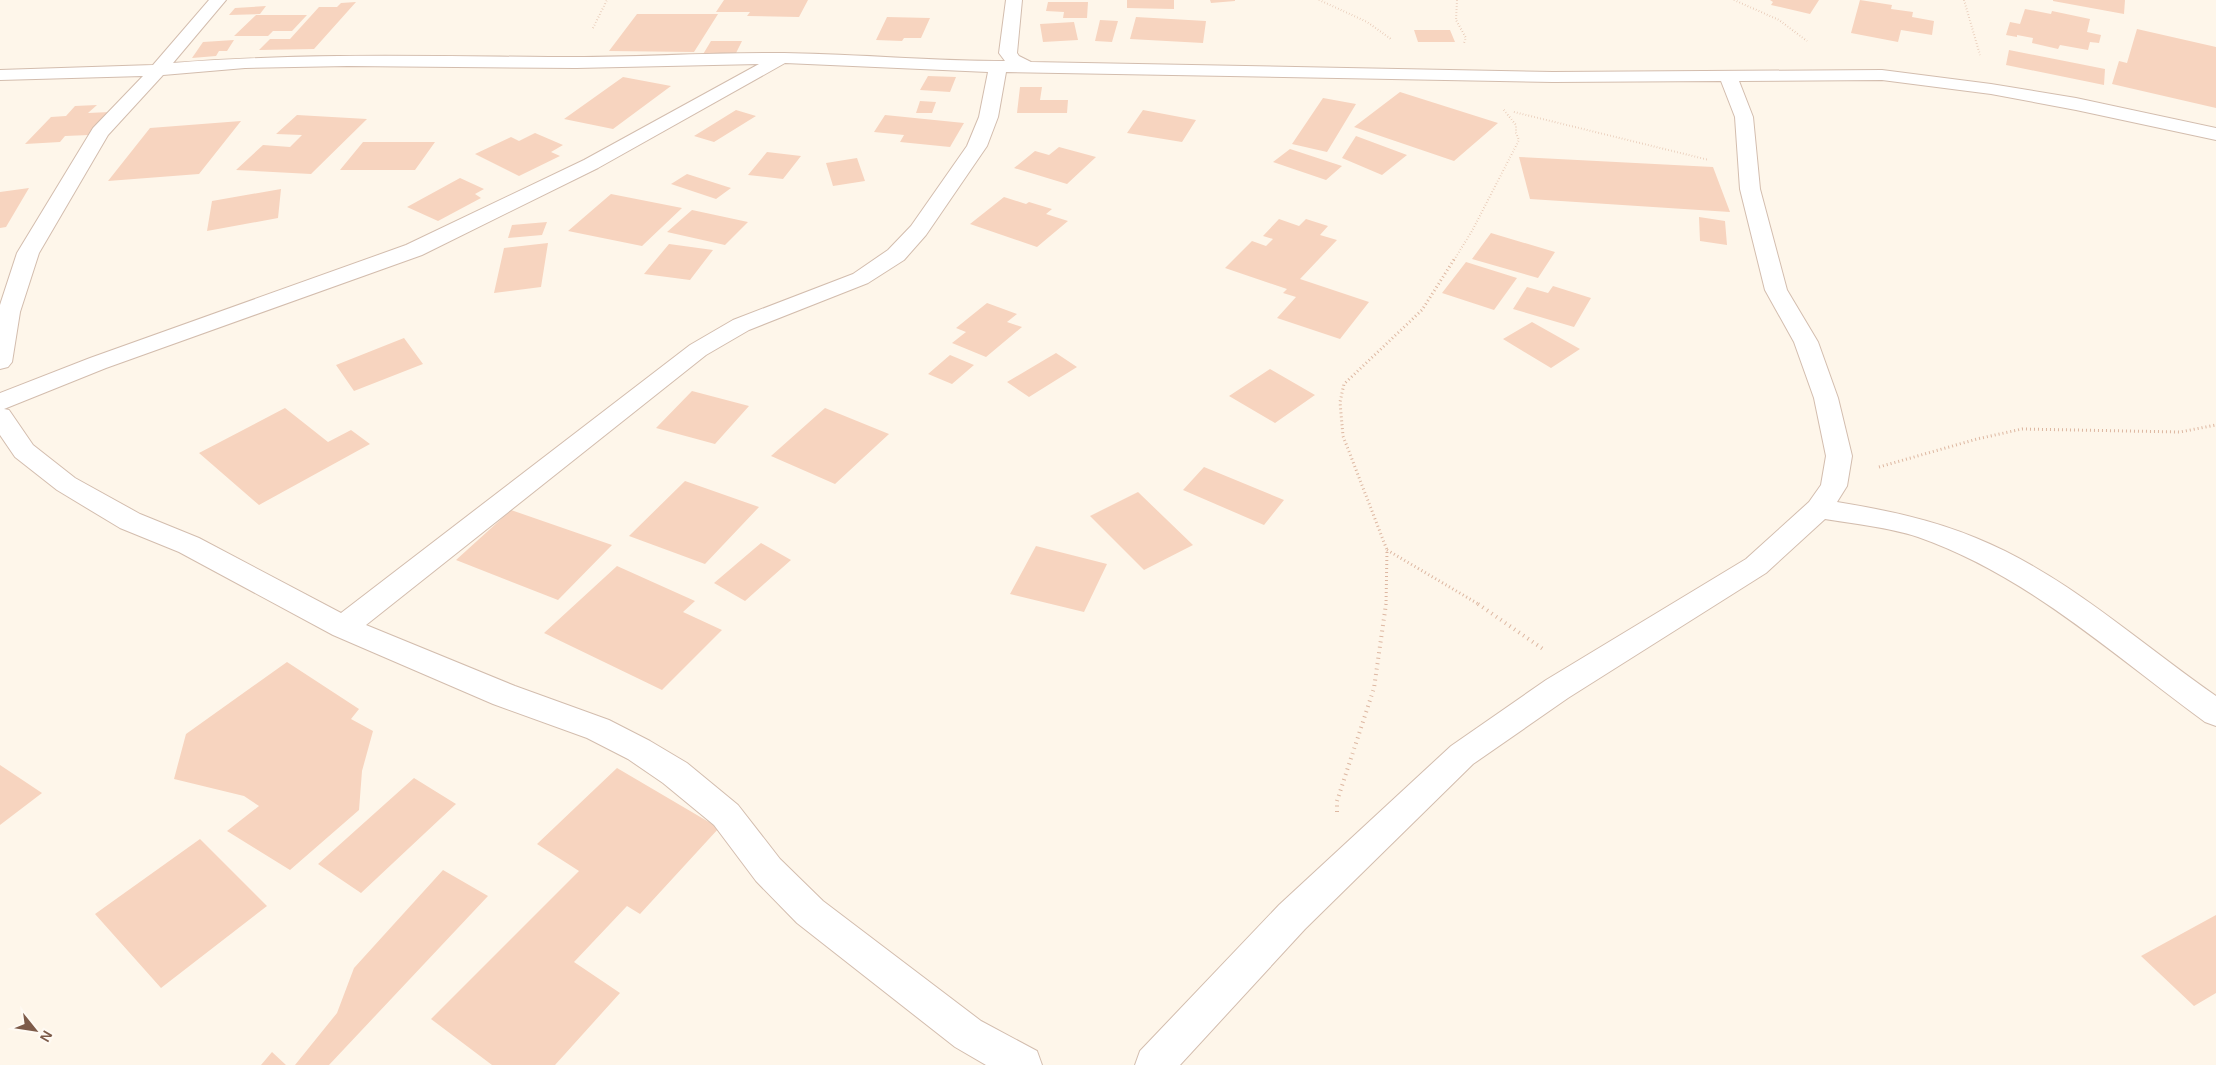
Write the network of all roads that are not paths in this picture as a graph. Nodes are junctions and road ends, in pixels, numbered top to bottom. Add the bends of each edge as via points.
1 (218, 0) edge
2 (1014, 0) edge
3 (782, 58) junction
4 (998, 66) junction
5 (1026, 66) junction
6 (158, 70) junction
7 (0, 75) edge
8 (33, 75) junction
9 (1728, 75) junction
10 (0, 83) edge
11 (2216, 134) edge
12 (0, 362) edge
13 (0, 402) edge
14 (0, 416) edge
15 (1827, 497) junction
16 (343, 627) junction
17 (2216, 713) edge
18 (1023, 1065) edge
19 (1154, 1065) edge

1 - 6 street
2 - 5 street via 1008,52 1013,60
3 - 4 street
3 - 6 street via 576,62 339,61 246,63
3 - 13 street via 591,164 414,250 126,352
4 - 5 street
4 - 16 street via 989,119 976,147 925,222 896,255 855,282 741,324 711,340
5 - 9 street via 1554,77
6 - 8 street
6 - 12 street via 100,132 28,253 9,312
7 - 8 street
8 - 10 street
9 - 11 street via 1904,77 2076,104
9 - 15 street via 1744,117 1750,189 1776,290 1806,342 1826,398 1839,456
14 - 16 street via 24,451 66,484 130,521 189,545
15 - 17 street via 1927,530 2004,562 2051,591
15 - 19 street via 1756,566 1557,689 1462,755 1292,917
16 - 18 street via 504,695 598,729 675,773 726,815 768,870 810,912 968,1034

